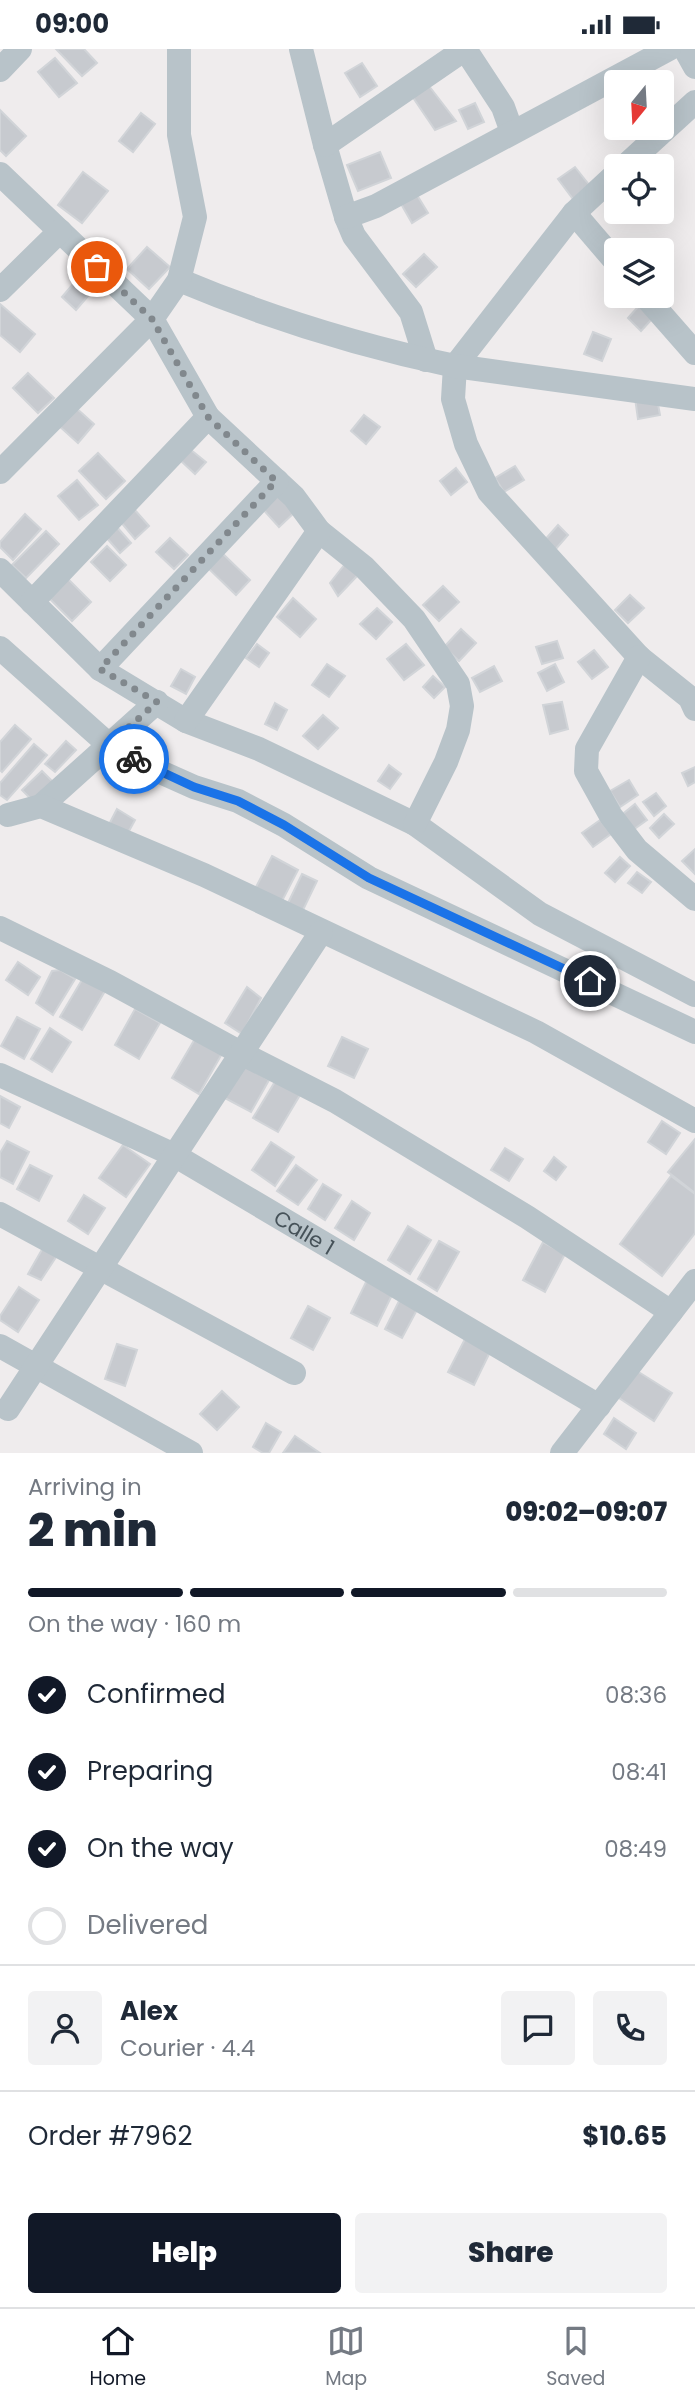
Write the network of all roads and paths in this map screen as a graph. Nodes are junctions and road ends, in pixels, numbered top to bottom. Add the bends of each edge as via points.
1 (20, 49) edge
2 (179, 49) edge
3 (301, 49) edge
4 (465, 49) edge
5 (669, 49) edge
6 (685, 49) edge
7 (695, 67) edge
8 (0, 70) edge
9 (695, 102) edge
10 (512, 132) junction
11 (325, 145) junction
12 (638, 154) edge
13 (0, 174) edge
14 (604, 185) edge
15 (573, 213) junction
16 (346, 217) junction
17 (60, 231) junction
18 (604, 248) edge
19 (179, 280) junction
20 (0, 290) edge
21 (656, 308) edge
22 (152, 319) junction
23 (695, 353) edge
24 (426, 360) junction
25 (455, 366) junction
26 (695, 398) edge
27 (208, 417) junction
28 (0, 472) edge
29 (276, 481) junction
30 (319, 531) junction
31 (0, 570) edge
32 (32, 602) junction
33 (0, 648) edge
34 (639, 657) junction
35 (100, 669) junction
36 (157, 702) junction
37 (695, 709) edge
38 (186, 721) junction
39 (109, 745) junction
40 (41, 806) junction
41 (3, 819) edge
42 (415, 824) junction
43 (695, 899) edge
44 (0, 928) edge
45 (321, 932) junction
46 (695, 995) edge
47 (695, 1032) edge
48 (241, 1053) junction
49 (0, 1075) edge
50 (695, 1121) edge
51 (174, 1155) junction
52 (0, 1214) edge
53 (100, 1268) junction
54 (695, 1281) edge
55 (671, 1312) junction
56 (0, 1346) edge
57 (36, 1366) junction
58 (294, 1373) dead end
59 (598, 1406) junction
60 (8, 1409) dead end
61 (570, 1450) edge
62 (191, 1453) edge

1 - 8 street
2 - 19 street via 179,135 195,217
3 - 11 street
4 - 10 street via 503,107
4 - 11 street
5 - 10 street
6 - 7 street
9 - 12 street
10 - 16 street via 376,206
11 - 16 street
13 - 17 street
14 - 15 street
15 - 18 street
15 - 25 street
16 - 24 street via 411,312
17 - 20 street
17 - 22 street
19 - 22 street
19 - 24 street via 309,327
21 - 23 street
22 - 27 street
22 - 28 street
24 - 25 street
25 - 26 street
25 - 34 street via 453,399 466,444 489,492
27 - 29 street
27 - 32 street
29 - 30 street
29 - 35 street
30 - 38 street
30 - 42 street via 365,567 414,619 458,684 462,706 458,730
31 - 32 street
32 - 35 street
33 - 39 street
34 - 37 street via 690,698
34 - 43 street via 587,749 586,771 637,850
35 - 36 street
36 - 38 street
36 - 39 street
38 - 42 street via 258,749
39 - 40 street
39 - 47 street via 147,767 238,801 369,878
40 - 41 street
40 - 45 street via 204,875
42 - 46 street via 540,913
44 - 48 street
45 - 48 street
45 - 50 street via 536,1032
48 - 51 street
48 - 55 street via 335,1101 527,1217
49 - 51 street, Calle 1
51 - 53 street
51 - 59 street, Calle 1
52 - 53 street
53 - 57 street
53 - 58 street
54 - 55 street
55 - 59 street
56 - 57 street
57 - 60 street
57 - 62 street
59 - 61 street

